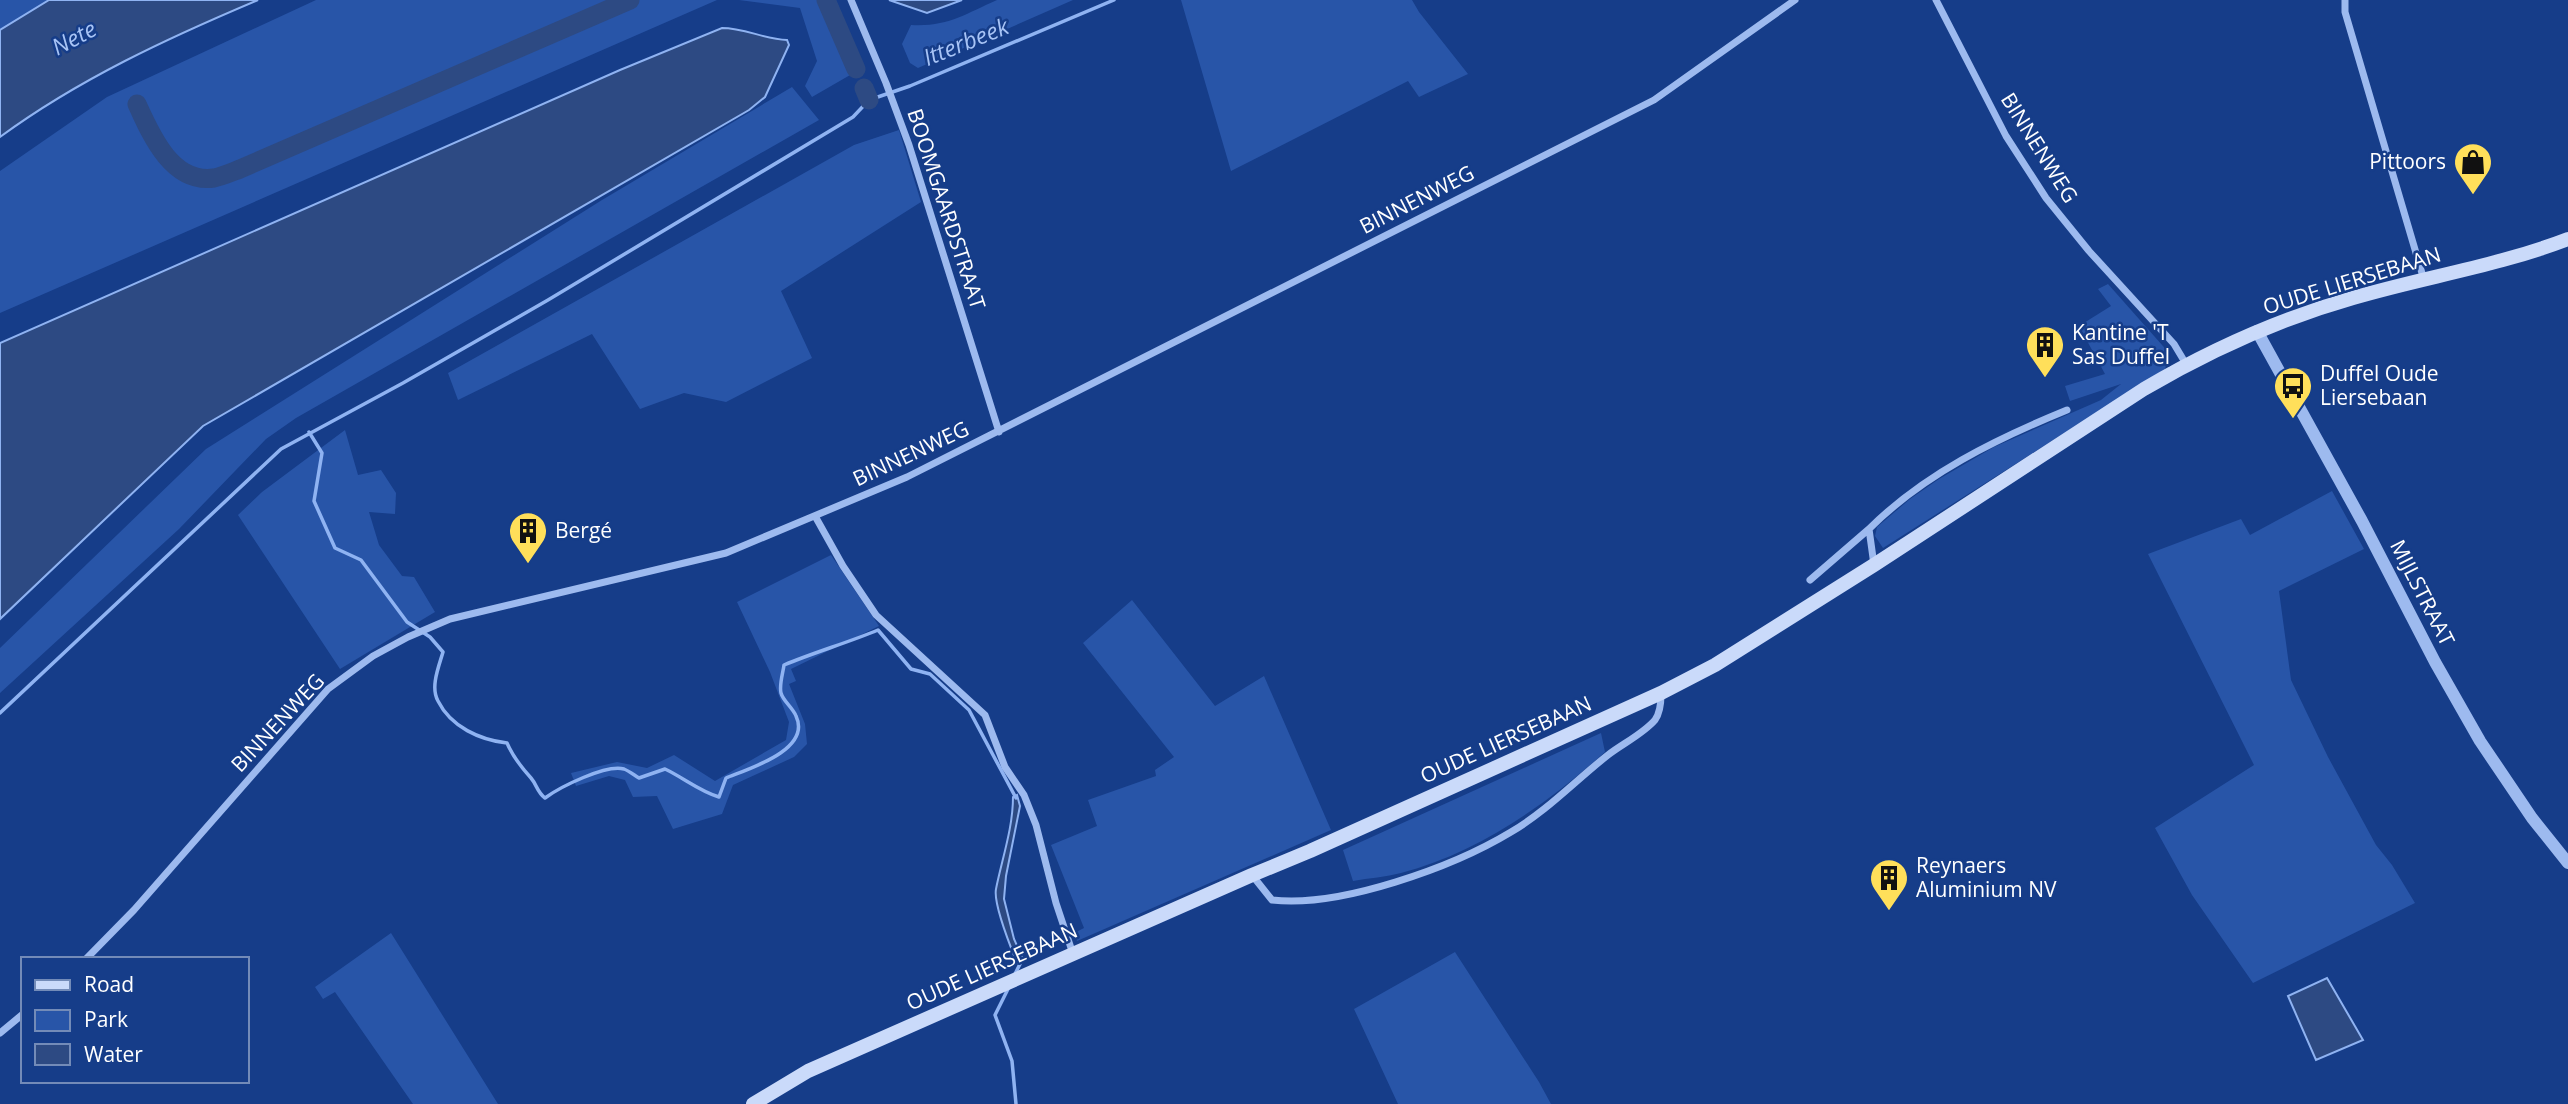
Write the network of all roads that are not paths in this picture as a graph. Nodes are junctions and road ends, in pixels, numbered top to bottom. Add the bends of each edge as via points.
1 (851, 0) edge
2 (1795, 0) edge
3 (1936, 0) edge
4 (2345, 0) edge
5 (2568, 239) edge
6 (2424, 280) junction
7 (2257, 331) junction
8 (2186, 364) junction
9 (2067, 410) dead end
10 (999, 432) junction
11 (815, 516) junction
12 (1869, 529) junction
13 (1874, 565) junction
14 (1810, 580) dead end
15 (1661, 693) junction
16 (2568, 863) edge
17 (1252, 874) junction
18 (1073, 954) junction
19 (88, 957) edge
20 (21, 1016) edge
21 (0, 1033) edge
22 (753, 1104) edge

1 - 10 street, BOOMGAARDSTRAAT via 909,145
2 - 10 street, BINNENWEG via 1654,100
3 - 8 street, BINNENWEG via 2006,136 2046,198 2174,344
4 - 6 street
5 - 6 main road, OUDE LIERSEBAAN
6 - 7 main road, OUDE LIERSEBAAN via 2305,312
7 - 8 main road, OUDE LIERSEBAAN
7 - 16 street, MIJLSTRAAT via 2480,741
8 - 13 main road, OUDE LIERSEBAAN
9 - 12 street via 1992,443 1928,480
10 - 11 street, BINNENWEG
11 - 18 street via 876,615 985,715 1005,767 1024,795 1036,825
11 - 19 street, BINNENWEG via 726,553 450,620 373,656 328,689
12 - 13 street
12 - 14 street
13 - 15 main road, OUDE LIERSEBAAN via 1715,666
15 - 17 main road, OUDE LIERSEBAAN
15 - 17 street via 1656,719 1570,788 1512,832 1452,860 1400,880 1292,902 1272,900
17 - 18 main road, OUDE LIERSEBAAN
18 - 22 main road, OUDE LIERSEBAAN via 808,1071
20 - 21 street

